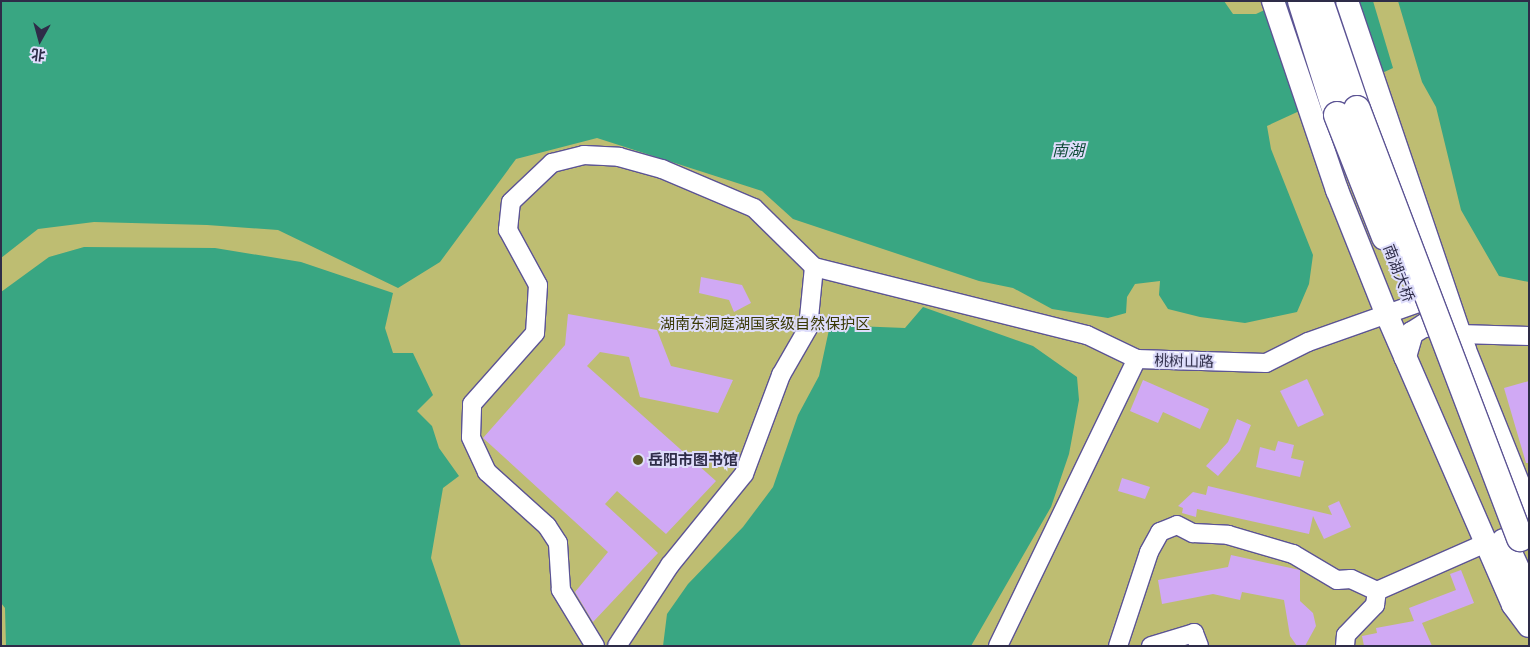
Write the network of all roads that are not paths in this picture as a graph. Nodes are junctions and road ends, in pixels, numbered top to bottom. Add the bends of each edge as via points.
1 (1273, 1) edge
2 (1301, 1) edge
3 (1320, 1) edge
4 (1347, 1) edge
5 (814, 267) junction
6 (1445, 293) junction
7 (1387, 315) junction
8 (1459, 334) junction
9 (1529, 336) edge
10 (1405, 357) junction
11 (1137, 359) junction
12 (1529, 510) edge
13 (1510, 545) edge
14 (1377, 591) junction
15 (1529, 597) edge
16 (1529, 626) edge
17 (595, 646) edge
18 (617, 646) edge
19 (998, 646) edge
20 (1118, 646) edge
21 (1151, 646) edge
22 (1199, 646) edge
23 (1345, 646) edge

1 - 7 main road via 1337,190
2 - 13 highway, 南湖大桥, bridge via 1337,115
3 - 13 highway, 南湖大桥, bridge
4 - 6 main road
5 - 11 street via 1087,335
5 - 17 street via 754,208 712,187 619,156 584,155 552,164 511,202 508,230 538,285 536,333 472,404 471,437 487,472 547,526 558,543 561,590
5 - 18 street via 808,328 781,374 744,474 670,565
6 - 7 street, 桃树山路
6 - 8 main road
7 - 10 main road
7 - 11 street, 桃树山路 via 1308,342 1266,363
8 - 9 street
8 - 10 main road via 1442,325 1425,325 1412,333
8 - 12 main road
10 - 13 main road
11 - 19 street, 桃树山路
13 - 14 street
13 - 15 highway
13 - 16 main road via 1513,605
14 - 20 street via 1351,579 1337,580 1293,554 1228,535 1193,533 1178,525 1160,532 1149,552
14 - 23 street via 1375,605 1346,635
21 - 22 street via 1194,633

